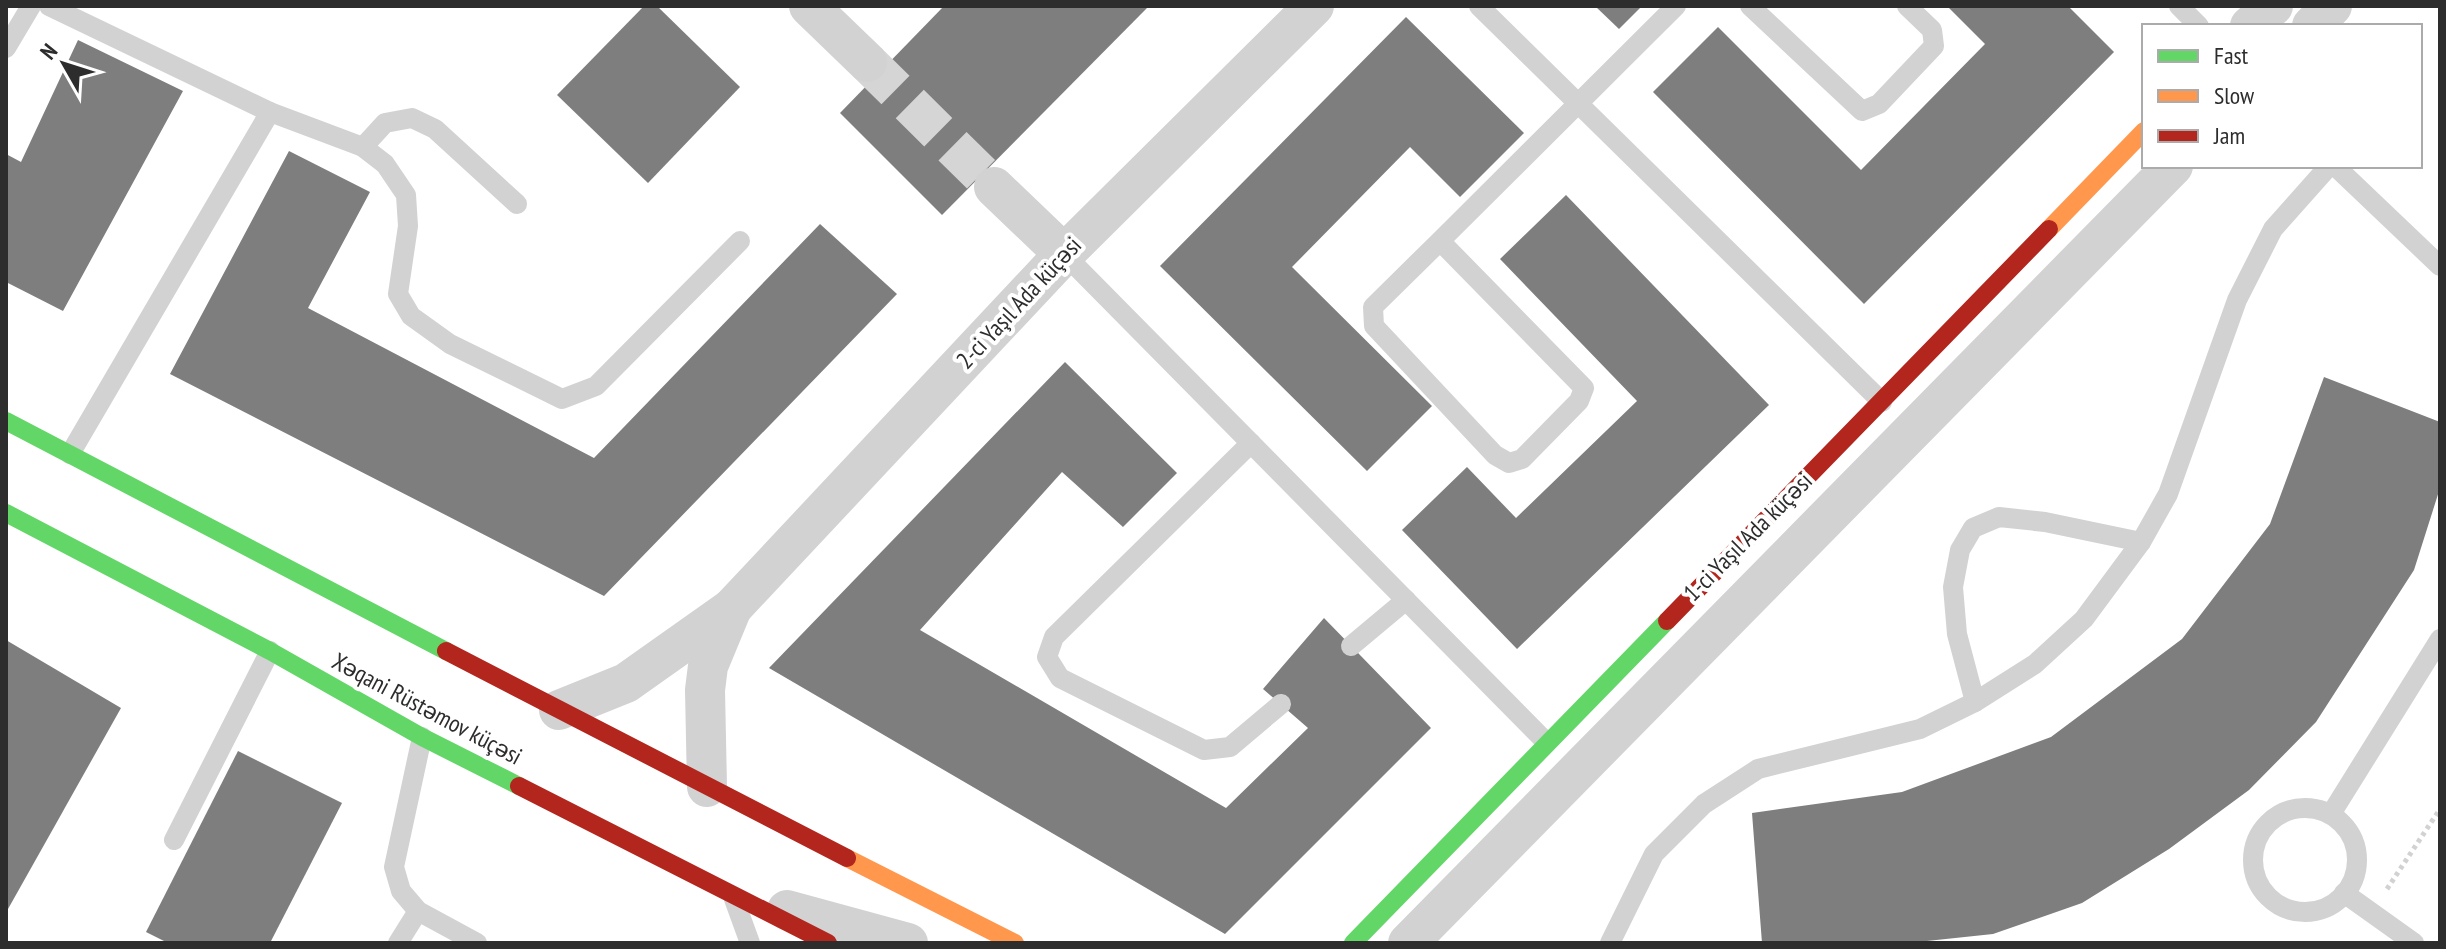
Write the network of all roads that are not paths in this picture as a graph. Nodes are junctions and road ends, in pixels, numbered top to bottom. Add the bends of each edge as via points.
1 (31, 6) edge
2 (49, 6) edge
3 (809, 6) edge
4 (1314, 6) edge
5 (1479, 6) edge
6 (1676, 6) edge
7 (1750, 6) edge
8 (1907, 6) edge
9 (2179, 6) edge
10 (2273, 6) edge
11 (2332, 6) edge
12 (2197, 24) edge
13 (2252, 24) edge
14 (2314, 24) edge
15 (6, 48) edge
16 (867, 62) tunnel mouth
17 (1580, 104) junction
18 (270, 112) junction
19 (2142, 133) edge
20 (363, 147) junction
21 (2171, 168) edge
22 (2330, 168) edge
23 (2334, 168) edge
24 (994, 187) tunnel mouth
25 (517, 204) dead end
26 (740, 241) dead end
27 (1440, 241) junction
28 (1064, 254) junction
29 (2440, 266) edge
30 (1882, 402) junction
31 (6, 421) edge
32 (1251, 443) junction
33 (70, 454) junction
34 (6, 513) edge
35 (2141, 542) junction
36 (1406, 600) junction
37 (732, 608) junction
38 (2440, 639) edge
39 (1351, 646) dead end
40 (270, 651) junction
41 (1975, 702) junction
42 (1281, 704) dead end
43 (559, 710) junction
44 (422, 737) junction
45 (1546, 742) junction
46 (707, 787) junction
47 (2331, 814) junction
48 (174, 840) dead end
49 (2344, 893) junction
50 (733, 895) junction
51 (418, 911) junction
52 (398, 943) edge
53 (477, 943) edge
54 (750, 943) edge
55 (828, 943) edge
56 (908, 943) edge
57 (1015, 943) edge
58 (1353, 943) edge
59 (1408, 943) edge
60 (1610, 943) edge
61 (2414, 943) edge

1 - 15 lane
2 - 18 lane
3 - 16 street
4 - 28 street, 2-ci Yaşıl Ada küçəsi
5 - 17 lane
6 - 17 lane
7 - 8 lane via 1862,111 1879,104 1934,46 1932,30
9 - 12 lane
10 - 13 street
11 - 14 street
17 - 27 lane
17 - 30 lane
18 - 20 lane
18 - 33 lane
19 - 30 main road, 1-ci Yaşıl Ada küçəsi
20 - 25 lane via 385,123 412,118 435,129
20 - 26 lane via 385,164 406,195 408,226 398,294 411,316 450,344 562,399 596,386
21 - 59 street, 1-ci Yaşıl Ada küçəsi
22 - 35 lane via 2273,229 2237,300 2168,494
23 - 29 lane
24 - 28 street
27 - 27 lane via 1373,307 1374,326 1495,455 1509,463 1522,459 1579,401 1584,388
28 - 32 lane
28 - 37 street, 2-ci Yaşıl Ada küçəsi
30 - 45 main road, 1-ci Yaşıl Ada küçəsi
31 - 33 main road
32 - 36 lane
32 - 42 lane via 1054,637 1047,657 1060,678 1204,750 1230,747
33 - 43 main road
34 - 40 main road, Xəqani Rüstəmov küçəsi
35 - 41 lane via 2084,619 2035,664
35 - 41 lane via 1999,517 1973,528 1960,550 1953,587 1957,634
36 - 39 lane
36 - 45 lane
37 - 43 street, 2-ci Yaşıl Ada küçəsi via 626,683
37 - 46 street, 2-ci Yaşıl Ada küçəsi via 708,666
38 - 47 lane
40 - 44 main road, Xəqani Rüstəmov küçəsi
40 - 48 lane
41 - 60 lane via 1920,729 1758,769 1704,804 1654,854
43 - 46 main road
44 - 50 main road, Xəqani Rüstəmov küçəsi
44 - 51 lane via 394,867 401,891
45 - 58 main road, 1-ci Yaşıl Ada küçəsi
46 - 57 main road
47 - 49 lane via 2345,826 2357,860
47 - 49 lane via 2314,808 2278,814 2256,842 2252,860 2264,894 2278,905 2314,911
49 - 61 lane
50 - 54 lane
50 - 55 main road, Xəqani Rüstəmov küçəsi
50 - 56 street
51 - 52 lane
51 - 53 lane

